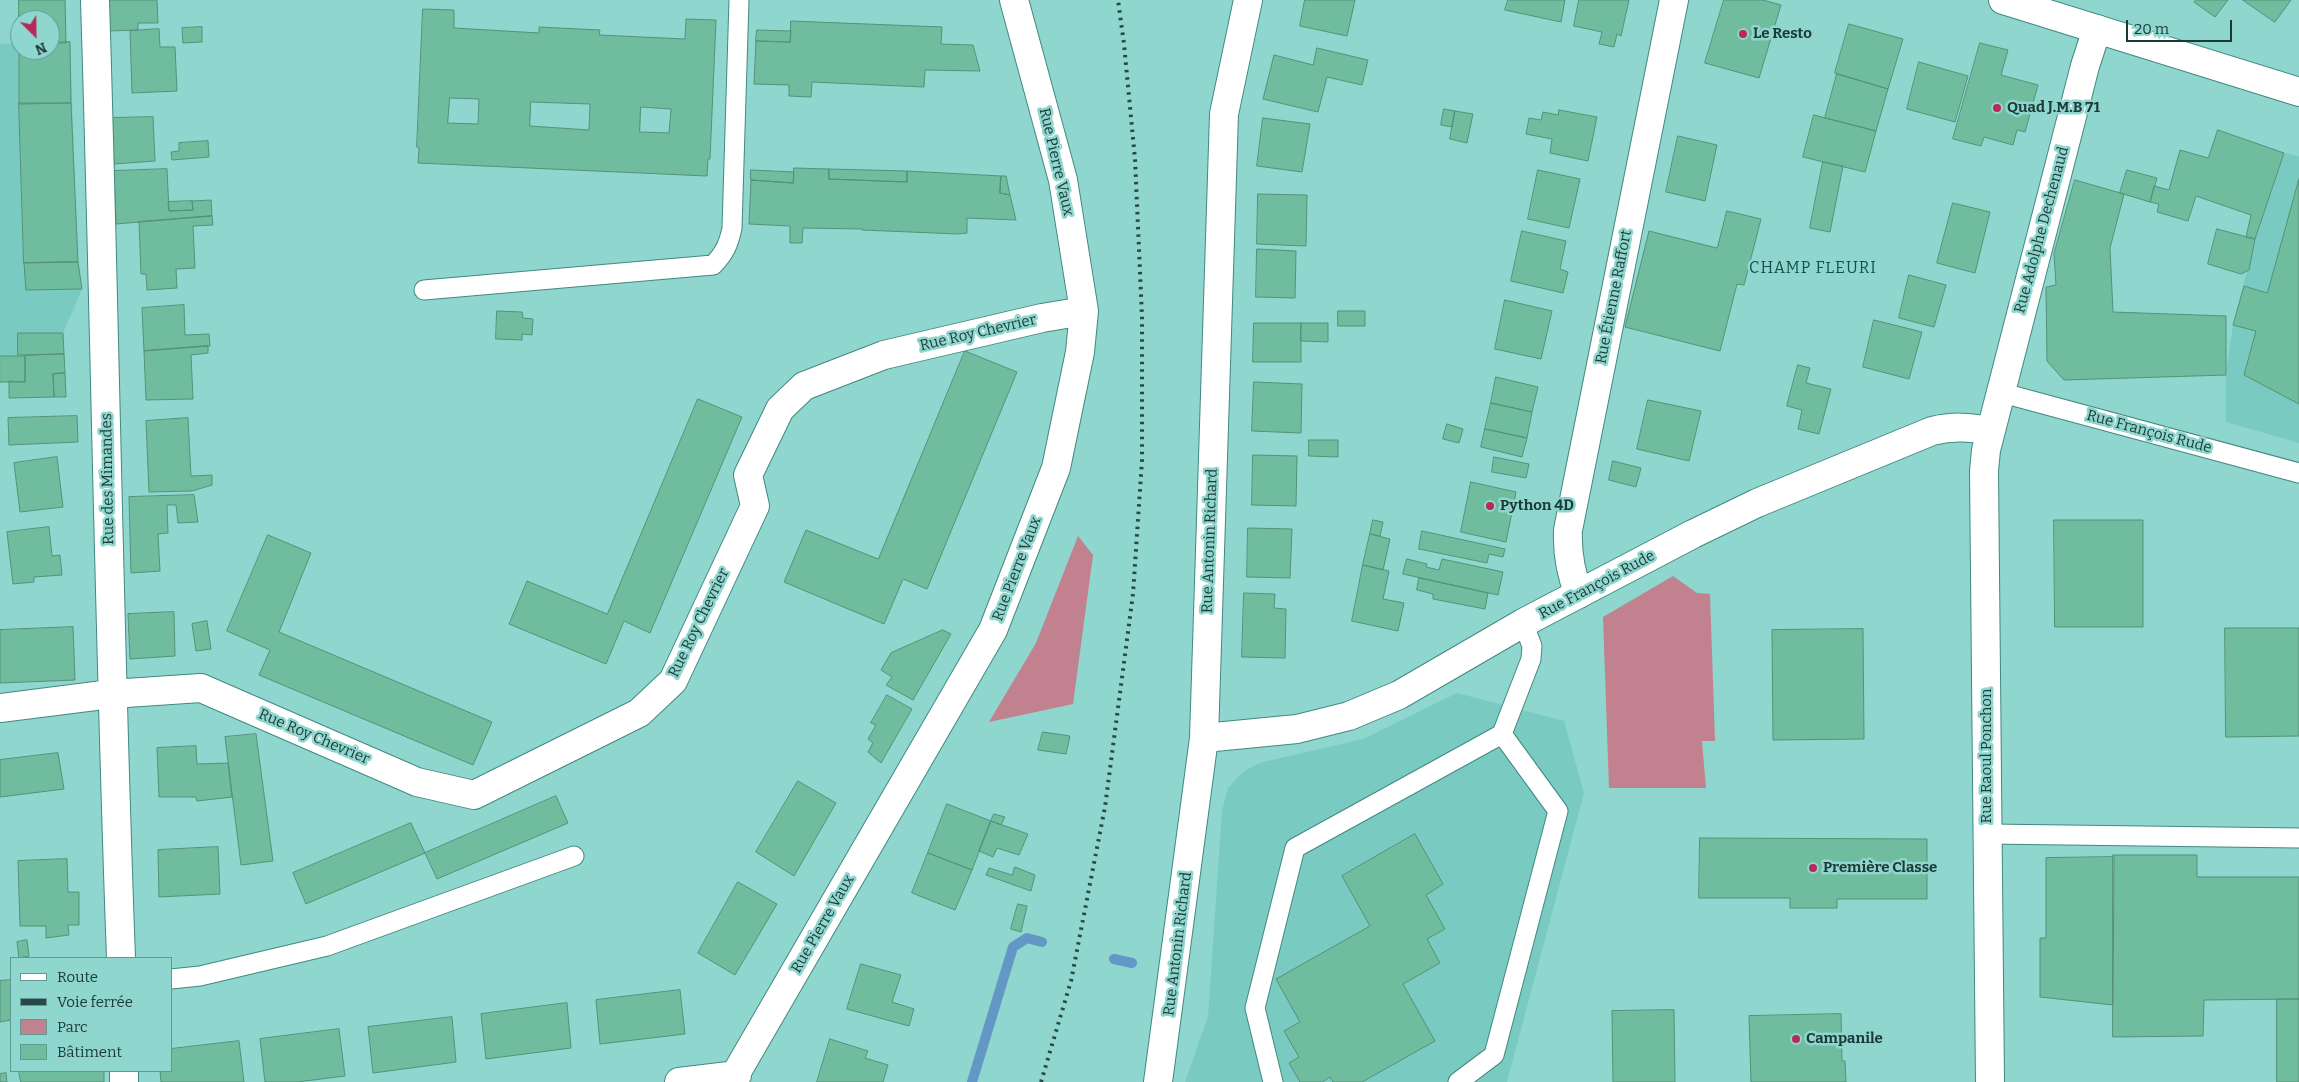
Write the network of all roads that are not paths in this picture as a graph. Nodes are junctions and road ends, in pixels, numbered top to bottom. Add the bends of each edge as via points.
1 (94, 0) edge
2 (739, 0) edge
3 (1014, 0) edge
4 (1248, 0) edge
5 (1674, 0) edge
6 (2003, 0) edge
7 (2097, 29) junction
8 (2299, 92) edge
9 (424, 290) dead end
10 (1084, 311) junction
11 (1999, 392) junction
12 (1990, 431) junction
13 (2299, 473) edge
14 (1579, 594) junction
15 (1523, 623) junction
16 (111, 694) junction
17 (0, 708) edge
18 (1502, 734) junction
19 (1204, 738) junction
20 (1988, 834) junction
21 (2299, 838) edge
22 (574, 856) dead end
23 (121, 957) edge
24 (172, 979) edge
25 (734, 1078) edge
26 (679, 1082) edge
27 (1158, 1082) edge
28 (1273, 1082) edge
29 (1458, 1082) edge
30 (1990, 1082) edge

1 - 16 street, Rue des Mimandes via 105,307
2 - 9 lane via 732,228 726,249 714,264
3 - 10 street, Rue Pierre Vaux via 1063,180
4 - 19 street, Rue Antonin Richard via 1224,114
5 - 14 street, Rue Étienne Raffort via 1568,530 1570,573
6 - 7 street
7 - 8 street
7 - 11 street, Rue Adolphe Dechenaud
10 - 16 street, Rue Roy Chevrier via 884,355 804,386 780,410 748,475 755,506 673,681 639,713 474,795 417,782 201,688
10 - 25 street, Rue Pierre Vaux via 1080,352 1056,468 993,630
11 - 12 street, Rue Adolphe Dechenaud
11 - 13 lane, Rue François Rude
12 - 14 street, Rue François Rude via 1962,426 1932,431 1757,503
12 - 20 street, Rue Raoul Ponchon via 1984,472
14 - 15 street, Rue François Rude
15 - 18 lane via 1532,646 1531,660
15 - 19 street, Rue François Rude via 1399,695 1349,716 1297,729
16 - 17 street, Rue Roy Chevrier
16 - 23 street, Rue des Mimandes
18 - 28 lane via 1295,848 1255,1008
18 - 29 lane via 1558,811 1494,1055
19 - 27 street, Rue Antonin Richard
20 - 21 lane
20 - 30 street, Rue Raoul Ponchon
22 - 24 lane via 327,946 200,976
25 - 26 street

